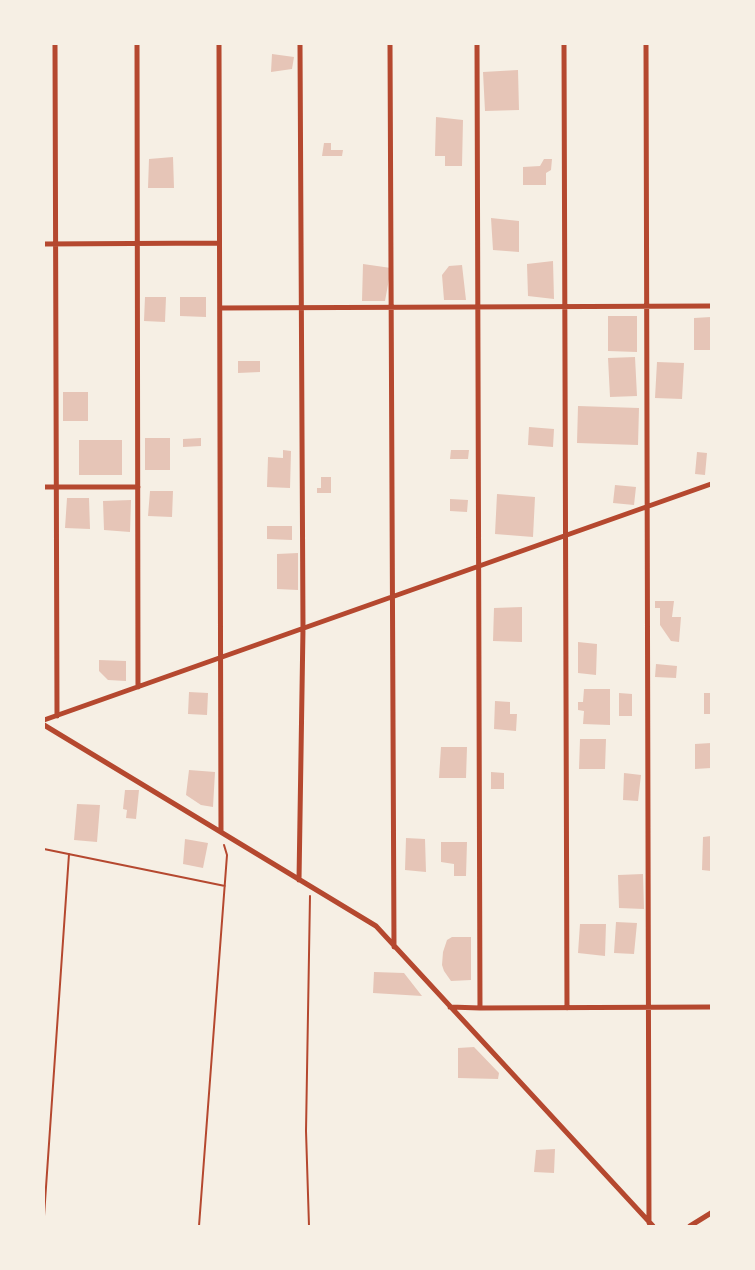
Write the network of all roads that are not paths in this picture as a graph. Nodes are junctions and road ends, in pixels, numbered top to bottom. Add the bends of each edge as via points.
1 (55, 44) edge
2 (137, 44) edge
3 (219, 44) edge
4 (300, 44) edge
5 (390, 44) edge
6 (477, 44) edge
7 (564, 44) edge
8 (646, 44) edge
9 (219, 243) junction
10 (44, 244) edge
11 (56, 244) junction
12 (137, 244) junction
13 (565, 306) junction
14 (647, 306) junction
15 (711, 306) edge
16 (302, 307) junction
17 (392, 307) junction
18 (478, 307) junction
19 (220, 308) junction
20 (711, 484) edge
21 (44, 487) edge
22 (56, 487) junction
23 (138, 487) junction
24 (647, 507) junction
25 (565, 536) junction
26 (479, 566) junction
27 (393, 596) junction
28 (303, 628) junction
29 (221, 658) junction
30 (138, 687) junction
31 (57, 716) junction
32 (44, 720) edge
33 (44, 725) edge
34 (221, 832) junction
35 (299, 880) junction
36 (394, 947) junction
37 (450, 1007) junction
38 (648, 1007) junction
39 (711, 1007) edge
40 (480, 1008) junction
41 (567, 1008) junction
42 (711, 1213) edge
43 (651, 1224) edge
44 (690, 1226) edge

1 - 11 street
2 - 12 street
3 - 9 street
4 - 16 street
5 - 17 street
6 - 18 street
7 - 13 street
8 - 14 street
9 - 12 street
9 - 19 street
10 - 11 street
11 - 12 street
11 - 22 street
12 - 23 street
13 - 14 street
13 - 18 street
13 - 25 street
14 - 15 street
14 - 24 street
16 - 17 street
16 - 19 street
16 - 28 street
17 - 18 street
17 - 27 street
18 - 26 street
19 - 29 street
20 - 24 street
21 - 22 street
22 - 23 street
22 - 31 street
23 - 30 street
24 - 25 street
24 - 38 street
25 - 26 street
25 - 41 street
26 - 27 street
26 - 40 street
27 - 28 street
27 - 36 street
28 - 29 street
28 - 35 street
29 - 30 street
29 - 34 street
30 - 31 street
31 - 32 street
33 - 34 street
34 - 35 street
35 - 36 street via 376,926
36 - 37 street
37 - 40 street
37 - 43 street
38 - 39 street
38 - 41 street
38 - 43 street
40 - 41 street
42 - 44 street

